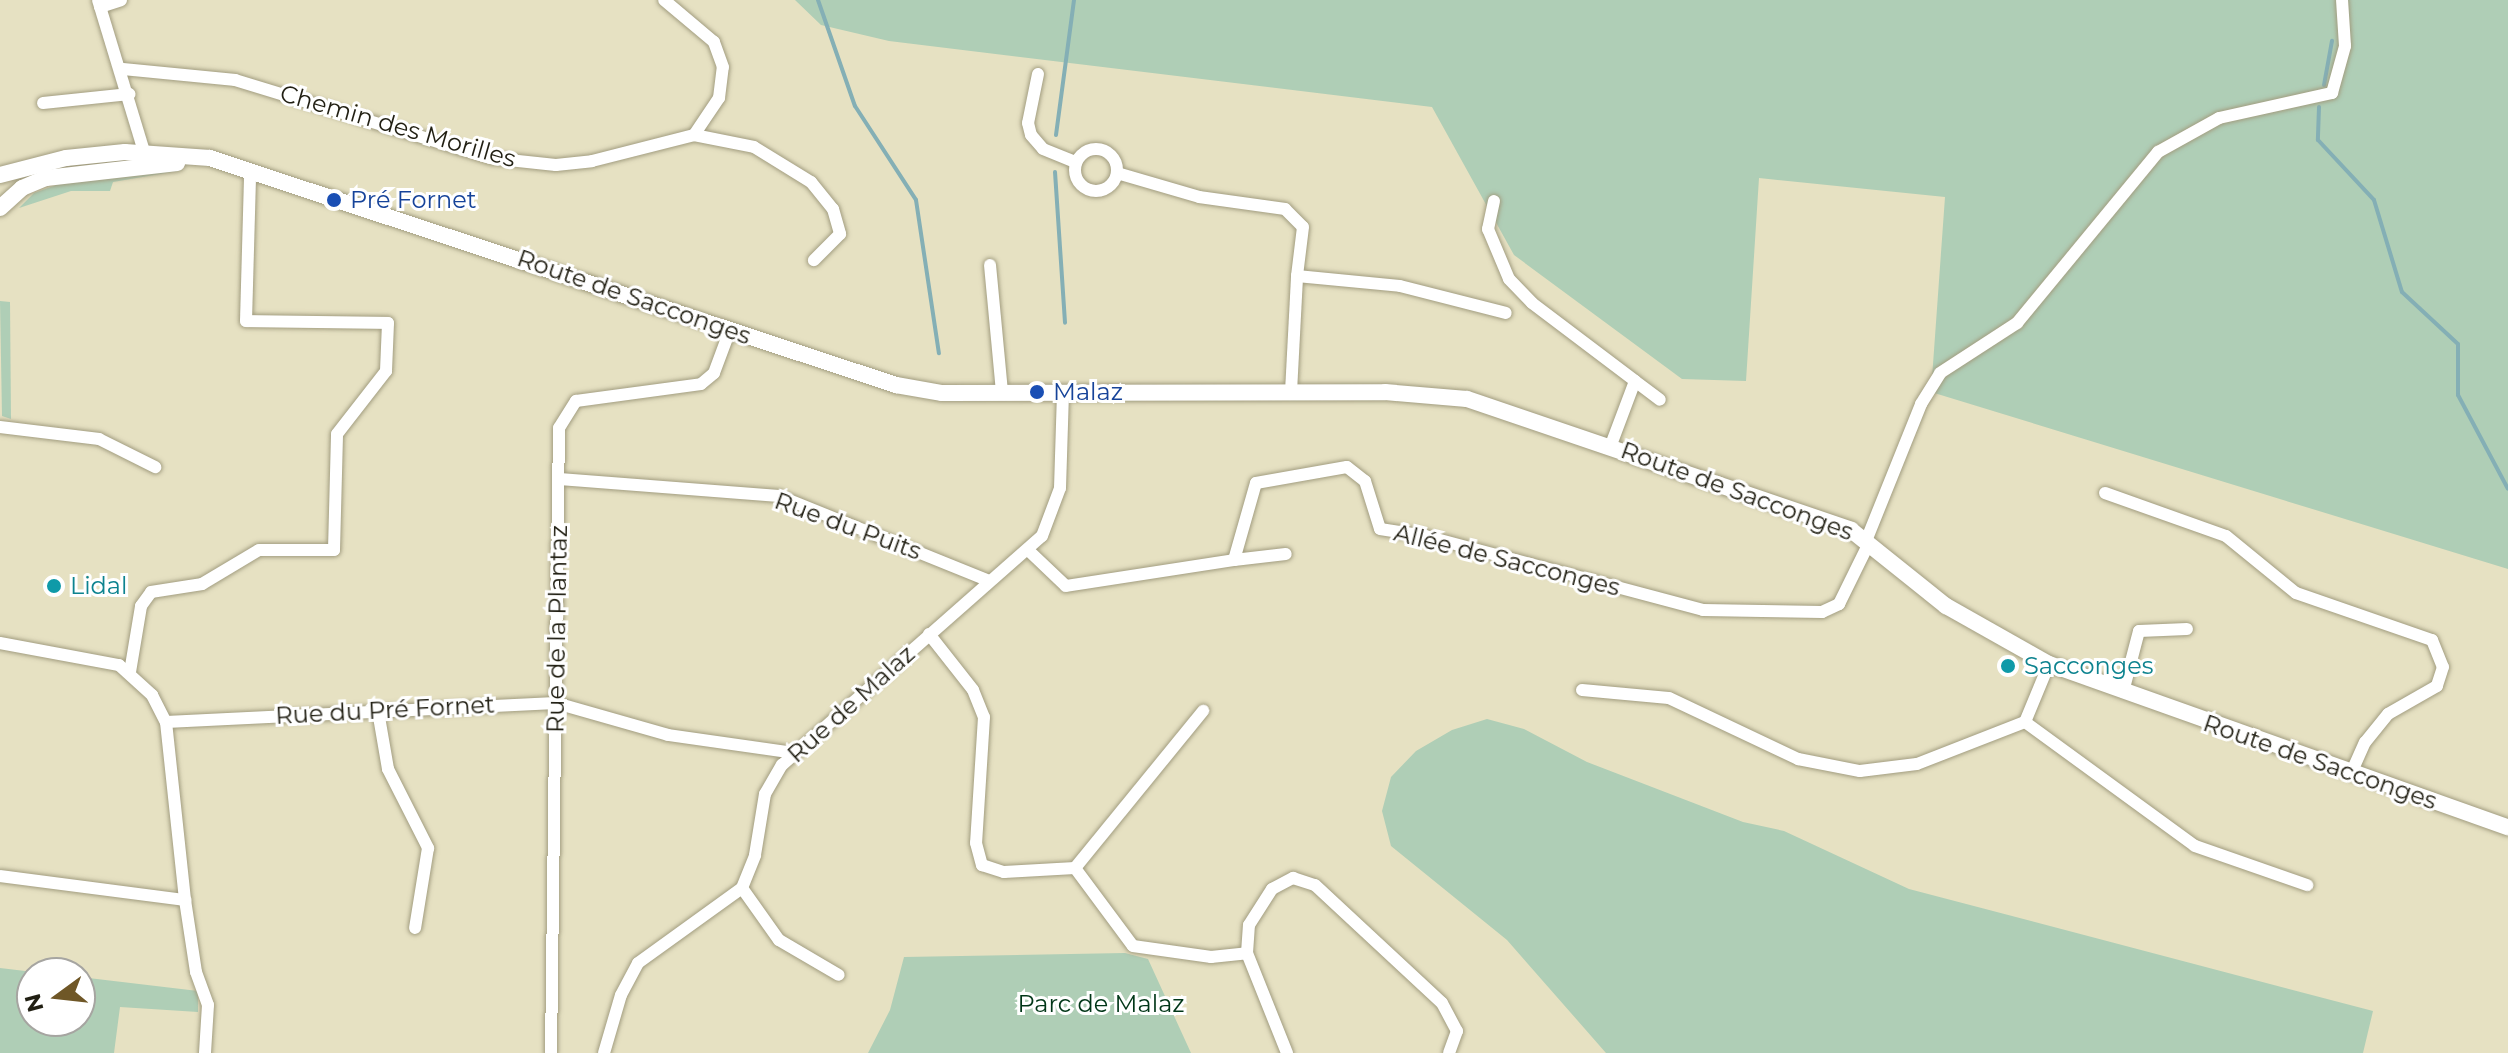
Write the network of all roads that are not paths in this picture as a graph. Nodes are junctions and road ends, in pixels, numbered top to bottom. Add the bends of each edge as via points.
1 (121, 0) edge
2 (664, 0) edge
3 (2342, 0) edge
4 (99, 4) edge
5 (123, 69) junction
6 (1038, 74) dead end
7 (130, 94) junction
8 (43, 103) dead end
9 (694, 135) junction
10 (144, 151) junction
11 (1076, 162) junction
12 (158, 163) junction
13 (126, 166) junction
14 (1117, 173) junction
15 (0, 175) edge
16 (250, 177) junction
17 (269, 179) junction
18 (1494, 201) dead end
19 (0, 208) edge
20 (814, 260) dead end
21 (990, 265) dead end
22 (1297, 276) junction
23 (1506, 313) dead end
24 (730, 330) junction
25 (1635, 381) junction
26 (1002, 392) junction
27 (1063, 392) junction
28 (1291, 392) junction
29 (1660, 400) dead end
30 (0, 427) edge
31 (1611, 445) junction
32 (155, 467) dead end
33 (559, 479) junction
34 (2105, 493) dead end
35 (1868, 542) junction
36 (1028, 550) junction
37 (1286, 554) dead end
38 (1234, 560) junction
39 (989, 581) junction
40 (2187, 629) dead end
41 (929, 634) junction
42 (0, 643) edge
43 (2049, 664) junction
44 (130, 672) junction
45 (1582, 690) dead end
46 (2123, 692) junction
47 (556, 703) junction
48 (378, 711) junction
49 (1203, 711) dead end
50 (166, 722) junction
51 (2025, 722) junction
52 (795, 753) junction
53 (2352, 771) junction
54 (2508, 827) edge
55 (1075, 868) junction
56 (0, 876) edge
57 (2307, 885) dead end
58 (742, 888) junction
59 (185, 900) junction
60 (415, 928) dead end
61 (1247, 953) junction
62 (839, 975) dead end
63 (205, 1053) edge
64 (551, 1053) edge
65 (604, 1053) edge
66 (1287, 1053) edge
67 (1449, 1053) edge

1 - 4 street
2 - 9 street via 707,33 723,67 719,98
3 - 35 street via 2345,46 2332,93 2219,118 2158,152 2017,323 1940,373 1921,404
4 - 5 street
5 - 7 street
5 - 9 street, Chemin des Morilles via 235,80 490,158 523,163 592,161
6 - 11 street via 1028,123 1031,135 1043,149
7 - 8 street
7 - 10 street
9 - 20 street via 754,147 811,182 833,209 840,234
10 - 12 street
10 - 13 street
10 - 15 street, Route de Sacconges via 66,158
10 - 17 street, Route de Sacconges via 210,158
11 - 14 street via 1082,153 1101,149 1110,154
11 - 14 street via 1078,182 1096,191 1106,189
12 - 13 street, Route de Sacconges
12 - 16 street, Route de Sacconges via 200,163
13 - 19 street, Route de Sacconges via 46,178 22,188
14 - 22 street via 1199,197 1285,209 1303,227
16 - 17 street, Route de Sacconges
16 - 44 street via 246,321 388,323 386,371 337,434 334,550 259,550 202,584 151,592 141,606
17 - 24 street, Route de Sacconges
18 - 25 street via 1488,229 1509,279 1532,303
21 - 26 street
22 - 23 street via 1400,286
22 - 28 street
24 - 26 street, Route de Sacconges via 896,385 942,393
24 - 33 street, Rue de la Plantaz via 714,373 701,384 586,398 567,409 559,428
25 - 29 street
25 - 31 street
26 - 27 street, Route de Sacconges
27 - 28 street, Route de Sacconges
27 - 36 street, Rue de Malaz via 1056,509
28 - 31 street, Route de Sacconges via 1426,393 1467,399
30 - 32 street via 99,439
31 - 35 street, Route de Sacconges via 1847,528
33 - 39 street, Rue du Puits via 779,496
33 - 47 street, Rue de la Plantaz
34 - 53 street via 2226,536 2296,593 2432,640 2443,667 2437,686 2388,714 2365,742
35 - 38 street, Allée de Sacconges via 1839,604 1822,612 1703,610 1425,536 1380,529 1365,481 1347,467 1256,483
35 - 43 street, Route de Sacconges via 1946,606
36 - 38 street via 1066,586
36 - 39 street, Rue de Malaz
37 - 38 street
39 - 41 street, Rue de Malaz
40 - 46 street via 2139,631
41 - 52 street, Rue de Malaz
41 - 55 street via 973,690 984,717 976,843 982,865 1004,872
42 - 44 street via 105,661
43 - 46 street, Route de Sacconges
43 - 51 street
44 - 50 street via 152,695
45 - 51 street via 1669,698 1798,759 1860,771 1931,760
46 - 53 street, Route de Sacconges
47 - 48 street, Rue du Pré Fornet
47 - 52 street, Rue du Pré Fornet via 668,735
47 - 64 street, Rue de la Plantaz
48 - 50 street, Rue du Pré Fornet
48 - 60 street via 388,769 428,848
49 - 55 street
50 - 59 street
51 - 57 street via 2195,846
52 - 58 street, Rue de Malaz via 765,794 755,855
53 - 54 street, Route de Sacconges
55 - 61 street via 1133,946 1211,957
56 - 59 street
58 - 62 street via 779,940
58 - 65 street via 638,963 621,995
59 - 63 street via 196,972 208,1005
61 - 66 street
61 - 67 street via 1249,925 1272,889 1293,878 1315,885 1442,1003 1457,1031

